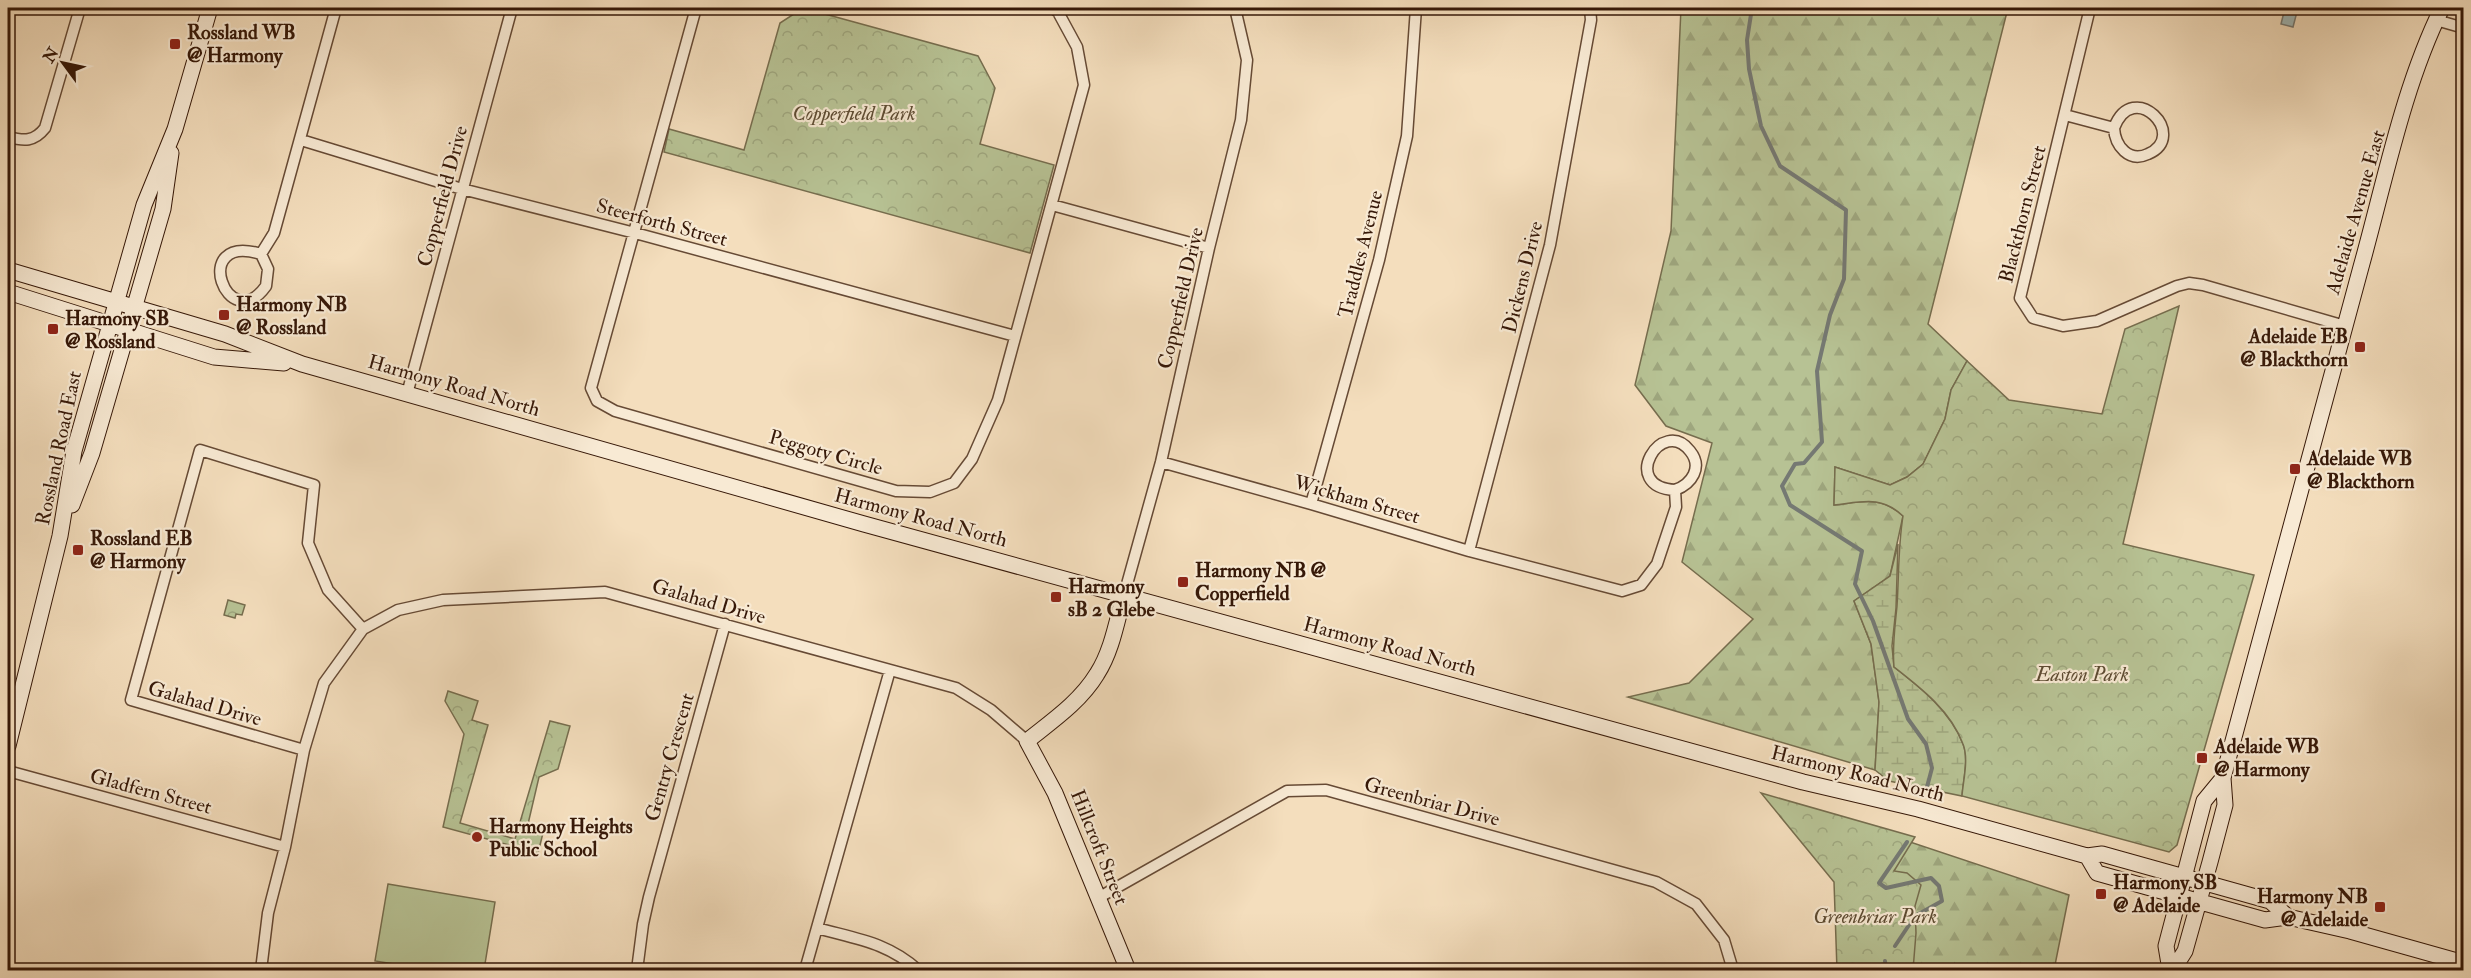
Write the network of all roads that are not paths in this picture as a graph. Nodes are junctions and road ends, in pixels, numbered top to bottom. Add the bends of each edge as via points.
1 (80, 8) edge
2 (210, 8) edge
3 (336, 8) edge
4 (512, 8) edge
5 (696, 8) edge
6 (1053, 8) edge
7 (1235, 8) edge
8 (1416, 8) edge
9 (1590, 8) edge
10 (2090, 8) edge
11 (2439, 14) edge
12 (2463, 28) edge
13 (2065, 115) junction
14 (2114, 128) junction
15 (175, 129) junction
16 (8, 137) edge
17 (301, 140) junction
18 (462, 189) junction
19 (1053, 205) junction
20 (635, 233) junction
21 (1209, 248) junction
22 (261, 254) junction
23 (8, 270) edge
24 (8, 292) edge
25 (116, 302) junction
26 (135, 308) junction
27 (109, 324) junction
28 (2345, 326) junction
29 (128, 330) junction
30 (1015, 336) junction
31 (302, 364) junction
32 (407, 394) junction
33 (1161, 462) junction
34 (1676, 490) junction
35 (1311, 504) junction
36 (60, 536) junction
37 (1469, 551) junction
38 (1124, 595) junction
39 (725, 624) junction
40 (363, 629) junction
41 (890, 670) junction
42 (1028, 741) junction
43 (8, 746) edge
44 (304, 750) junction
45 (8, 771) edge
46 (2223, 778) junction
47 (285, 847) junction
48 (2087, 856) junction
49 (2184, 876) junction
50 (2205, 882) junction
51 (2179, 897) junction
52 (1098, 898) junction
53 (2199, 903) junction
54 (2288, 917) junction
55 (817, 928) junction
56 (2463, 963) edge
57 (261, 970) edge
58 (637, 970) edge
59 (805, 970) edge
60 (918, 970) edge
61 (1128, 970) edge
62 (1733, 970) edge
63 (2171, 970) edge

1 - 16 street via 45,128 30,140
2 - 15 main road, Rossland Road East
3 - 17 street
4 - 18 street, Copperfield Drive
5 - 20 street, Peggoty Circle
6 - 19 street, Peggoty Circle via 1077,47 1084,85
7 - 21 street, Copperfield Drive via 1247,60 1241,120
8 - 35 street, Traddles Avenue via 1407,136 1379,260
9 - 37 street, Dickens Drive via 1550,245
10 - 13 street, Blackthorn Street
11 - 12 street
11 - 28 main road, Adelaide Avenue East via 2413,81
13 - 14 street
13 - 28 street, Blackthorn Street via 2020,298 2033,318 2063,326 2097,321 2189,284
14 - 14 street via 2120,148 2133,156 2150,154 2163,134 2154,113 2139,108 2124,112
15 - 25 main road, Rossland Road East via 144,205
15 - 26 main road, Rossland Road East via 163,209
17 - 18 street, Steerforth Street
17 - 22 street via 274,233
18 - 20 street, Steerforth Street
18 - 32 street, Copperfield Drive
19 - 21 street
19 - 30 street, Peggoty Circle
20 - 30 street, Steerforth Street
20 - 30 street, Peggoty Circle via 591,388 597,401 615,411 896,491 930,492 954,483 972,459 998,400
21 - 33 street, Copperfield Drive
22 - 22 street via 243,250 223,261 220,280 225,291 246,300 266,286 268,269
23 - 25 main road, Harmony Road North
24 - 27 main road, Harmony Road North
25 - 26 main road, Harmony Road North
25 - 27 main road, Rossland Road East
26 - 29 main road, Rossland Road East
26 - 31 main road, Harmony Road North via 225,334
27 - 29 main road, Harmony Road North
27 - 36 main road, Rossland Road East via 74,451
28 - 46 main road, Adelaide Avenue East
29 - 31 main road, Harmony Road North via 214,357
29 - 36 main road, Rossland Road East via 92,453
31 - 32 main road, Harmony Road North
32 - 38 main road, Harmony Road North
33 - 35 street, Wickham Street
33 - 38 street, Copperfield Drive
34 - 34 street via 1659,487 1649,475 1648,458 1665,442 1687,447 1695,460 1689,483
34 - 37 street, Wickham Street via 1676,507 1657,564 1641,585 1622,591
35 - 37 street, Wickham Street
36 - 43 main road, Rossland Road East
38 - 42 main road via 1098,672 1073,704
38 - 48 main road, Harmony Road North
39 - 40 street, Galahad Drive via 605,592 443,600 398,610
39 - 41 street, Galahad Drive
39 - 58 street, Gentry Crescent via 649,897
40 - 44 street, Galahad Drive via 324,683
40 - 44 street, Galahad Drive via 328,590 308,543 314,485 200,450 131,700
41 - 42 street, Galahad Drive via 956,688 991,710
41 - 55 street
42 - 52 main road, Hillcroft Street via 1055,792
44 - 47 street, Galahad Drive
45 - 47 street, Gladfern Street
46 - 49 main road, Adelaide Avenue East via 2204,801
46 - 50 main road, Adelaide Avenue East via 2225,805
47 - 57 street, Galahad Drive via 268,913
48 - 49 main road, Harmony Road North via 2102,854
48 - 51 main road, Harmony Road North via 2097,873
49 - 50 main road, Harmony Road North
49 - 51 main road, Adelaide Avenue East
50 - 53 main road, Adelaide Avenue East
50 - 54 main road, Harmony Road North via 2270,901
51 - 53 main road, Harmony Road North
51 - 63 main road, Adelaide Avenue East via 2166,946
52 - 61 main road, Hillcroft Street
52 - 62 street, Greenbriar Drive via 1287,791 1326,790 1656,882 1696,904 1724,940
53 - 54 main road, Harmony Road North via 2265,920
53 - 63 main road, Adelaide Avenue East via 2186,951
54 - 56 main road, Harmony Road North
55 - 59 street
55 - 60 street via 880,945 901,955

